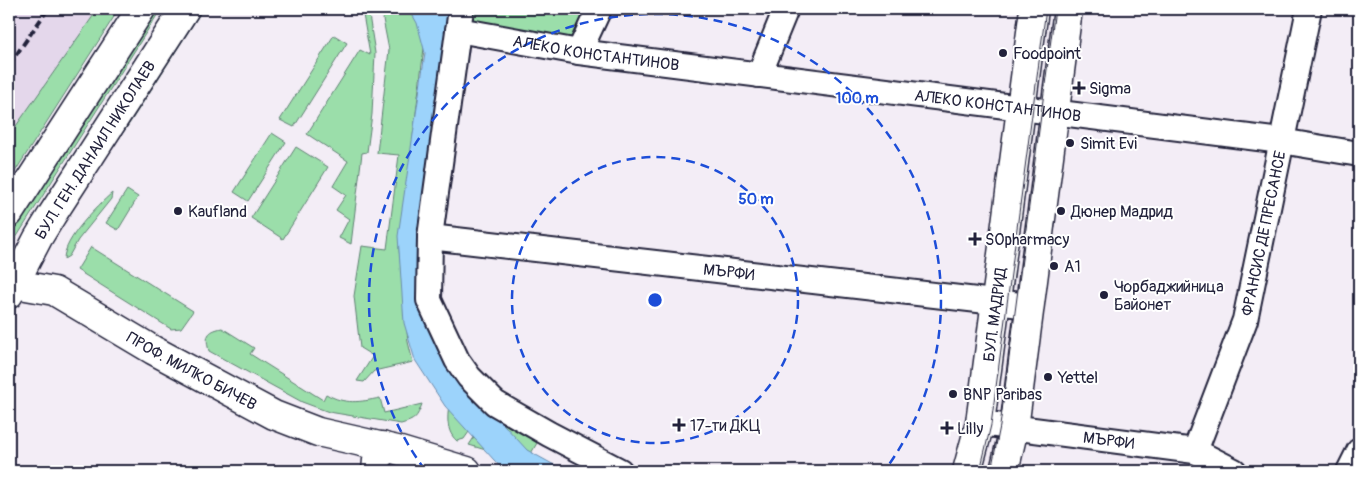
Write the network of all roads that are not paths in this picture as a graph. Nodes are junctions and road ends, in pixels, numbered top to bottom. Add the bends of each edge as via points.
1 (141, 9) edge
2 (185, 9) edge
3 (599, 9) edge
4 (786, 9) edge
5 (1034, 9) edge
6 (1068, 9) edge
7 (1309, 9) edge
8 (459, 19) edge
9 (579, 52) junction
10 (759, 75) junction
11 (1022, 108) junction
12 (1054, 112) junction
13 (1281, 141) junction
14 (1359, 154) edge
15 (9, 214) edge
16 (430, 237) junction
17 (11, 288) edge
18 (996, 302) junction
19 (1030, 306) junction
20 (980, 423) junction
21 (1014, 428) junction
22 (1195, 451) junction
23 (1359, 451) edge
24 (379, 459) edge
25 (467, 471) edge
26 (620, 471) edge
27 (967, 471) edge
28 (1004, 471) edge
29 (1234, 471) edge
30 (1349, 471) edge

1 - 15 main road
2 - 17 main road, БУЛ. ГЕН. ДАНАИЛ НИКОЛАЕВ via 52,215
3 - 9 street
4 - 10 street
5 - 11 main road, БУЛ. МАДРИД
6 - 12 main road, БУЛ. МАДРИД
7 - 13 street, ФРАНСИС ДЕ ПРЕСАНСЕ
8 - 9 street, АЛЕКО КОНСТАНТИНОВ
8 - 16 street
9 - 10 street, АЛЕКО КОНСТАНТИНОВ
10 - 11 street, АЛЕКО КОНСТАНТИНОВ
11 - 12 street, АЛЕКО КОНСТАНТИНОВ
11 - 18 main road, БУЛ. МАДРИД
12 - 13 street, АЛЕКО КОНСТАНТИНОВ
12 - 19 main road, БУЛ. МАДРИД
13 - 14 street, АЛЕКО КОНСТАНТИНОВ
13 - 22 street, ФРАНСИС ДЕ ПРЕСАНСЕ via 1245,320
16 - 18 street, МЪРФИ
16 - 26 street via 429,300 457,360 469,377 495,403
17 - 24 main road, ПРОФ. МИЛКО БИЧЕВ via 54,291 153,350 274,415
18 - 19 street, МЪРФИ
18 - 20 main road, БУЛ. МАДРИД
19 - 21 main road, БУЛ. МАДРИД
20 - 21 street, МЪРФИ
20 - 27 main road, БУЛ. МАДРИД
21 - 22 street, МЪРФИ
21 - 28 main road, БУЛ. МАДРИД
22 - 29 street, МЪРФИ
23 - 30 street
24 - 25 main road, ПРОФ. МИЛКО БИЧЕВ

